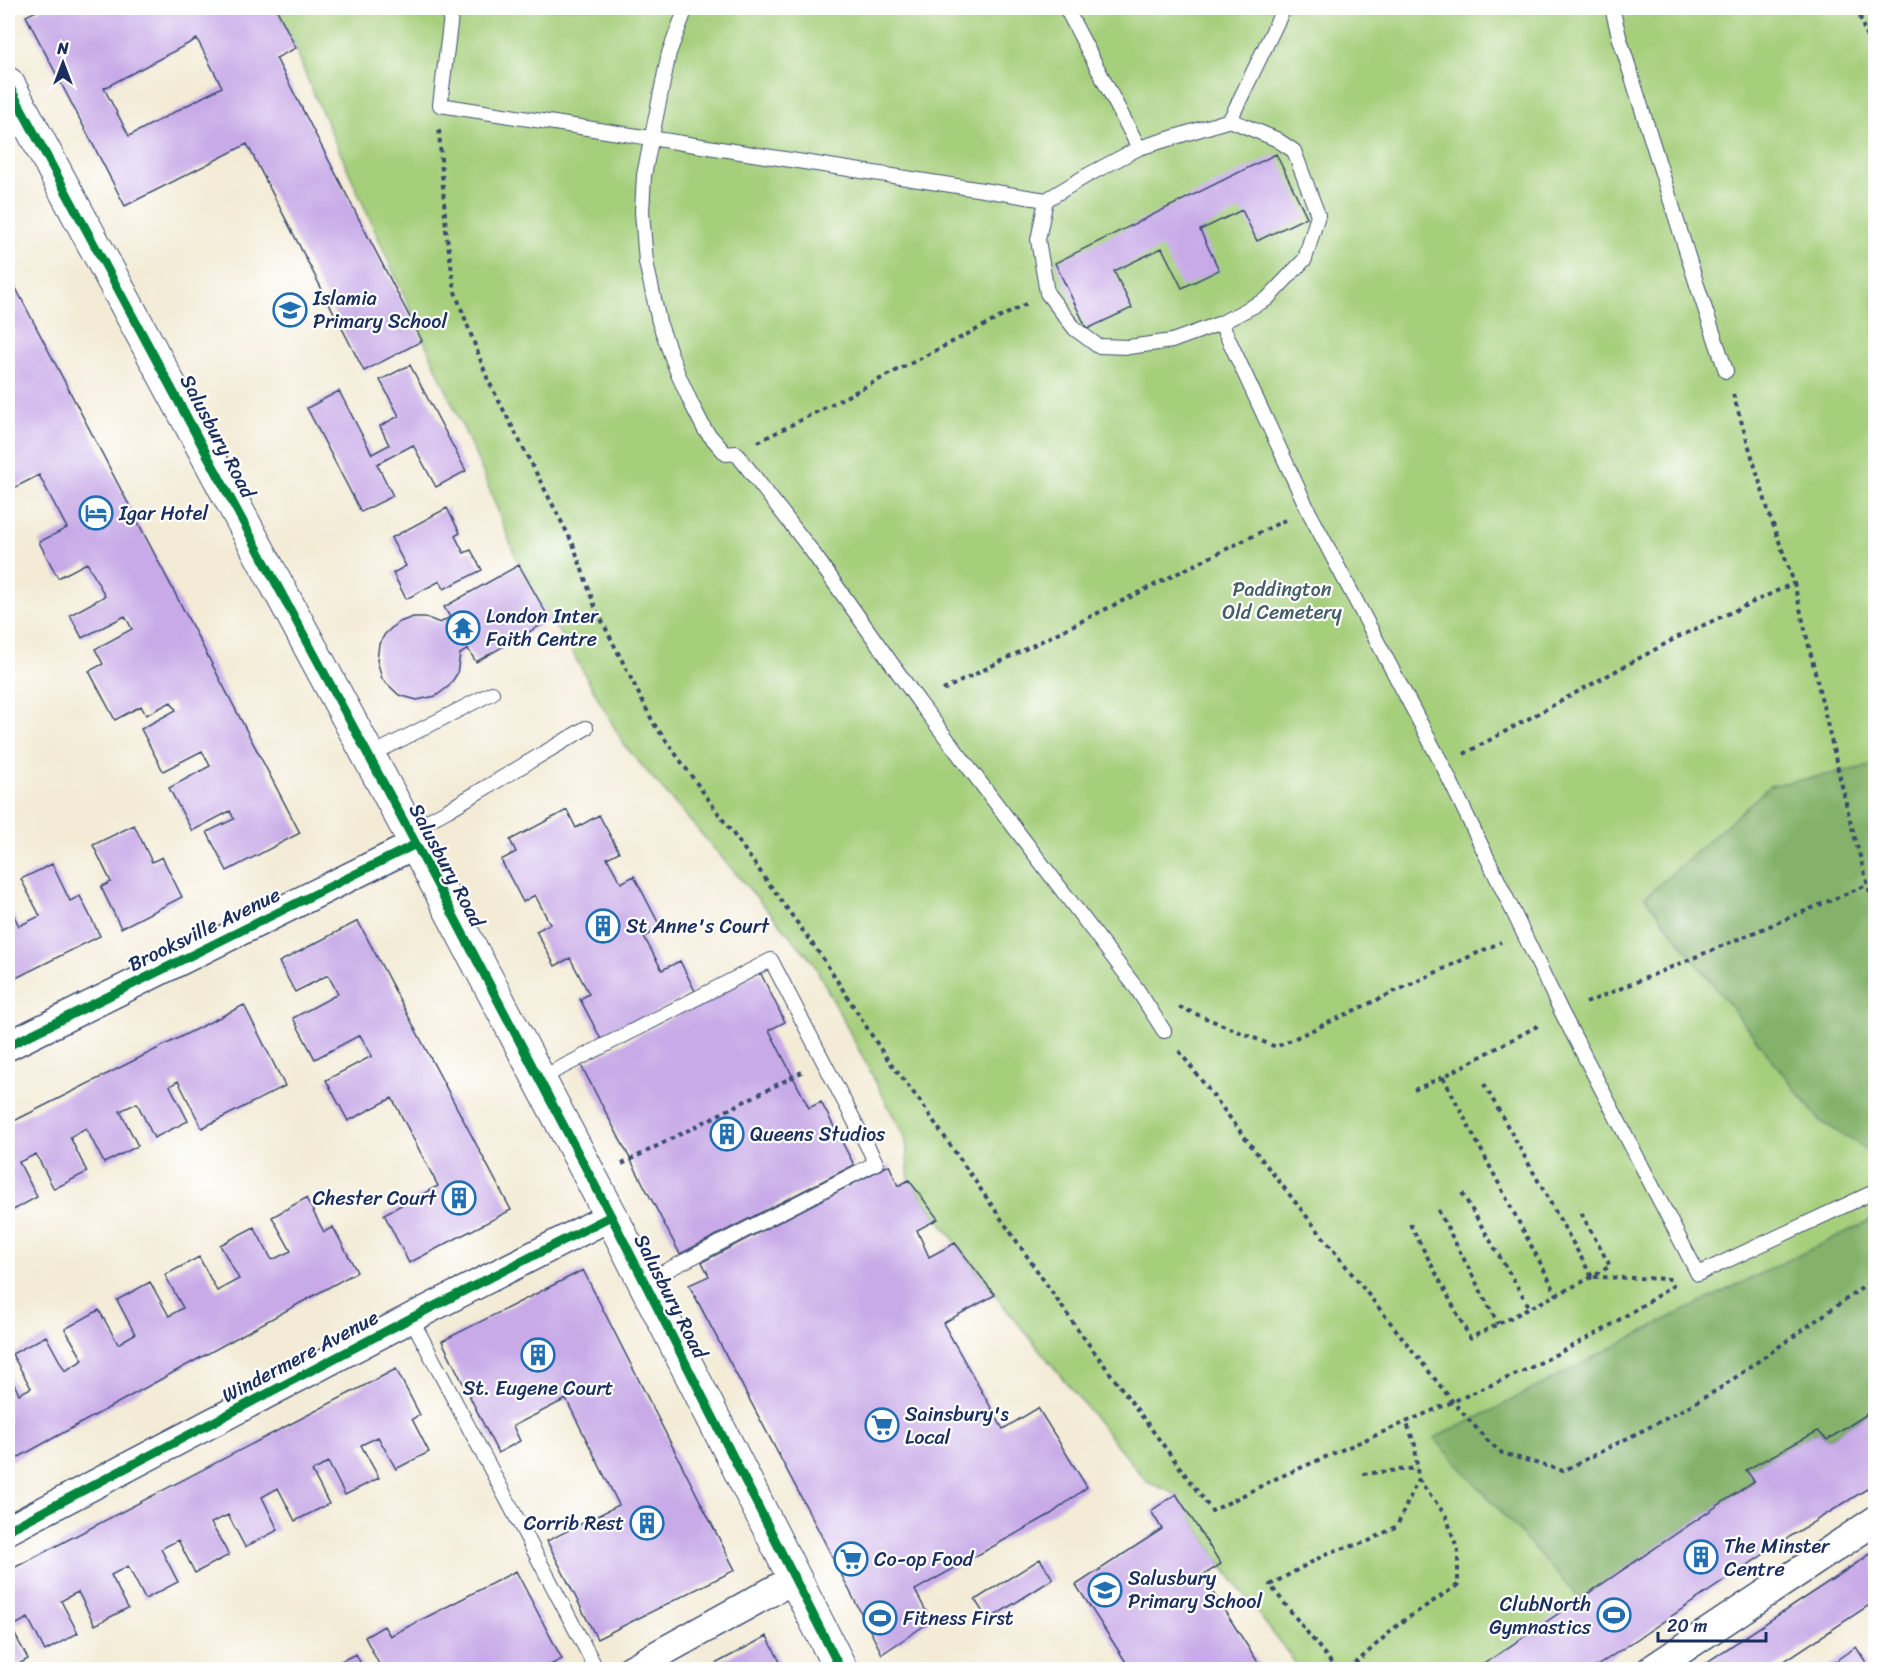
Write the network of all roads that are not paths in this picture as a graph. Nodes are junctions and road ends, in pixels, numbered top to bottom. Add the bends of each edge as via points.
1 (452, 8) edge
2 (686, 8) edge
3 (1066, 8) edge
4 (1284, 8) edge
5 (1612, 8) edge
6 (8, 84) edge
7 (1230, 120) junction
8 (651, 139) junction
9 (1139, 148) junction
10 (1046, 200) junction
11 (1221, 323) junction
12 (1726, 371) road end
13 (492, 693) dead end
14 (586, 728) dead end
15 (369, 756) junction
16 (412, 837) junction
17 (1164, 1031) road end
18 (8, 1046) edge
19 (539, 1079) junction
20 (1875, 1191) edge
21 (611, 1216) junction
22 (644, 1282) junction
23 (411, 1318) junction
24 (1875, 1520) edge
25 (8, 1530) edge
26 (794, 1580) junction
27 (597, 1670) edge
28 (630, 1670) edge
29 (841, 1670) edge
30 (1651, 1670) edge

1 - 8 lane via 440,105
2 - 8 lane via 669,53
3 - 9 lane
4 - 7 lane
5 - 12 lane
6 - 15 street, Salusbury Road
7 - 9 lane
7 - 11 lane via 1294,151 1318,215 1305,259 1267,299
8 - 10 lane
8 - 17 lane via 642,212 646,262 659,322 705,430 726,454 736,453 811,550 920,702 1137,989
9 - 10 lane
10 - 11 lane via 1038,240 1047,293 1075,329 1098,346 1129,347 1172,341
11 - 20 lane via 1309,512 1443,766 1562,1013 1698,1274
13 - 15 lane
14 - 16 lane via 447,810
15 - 16 street, Salusbury Road
16 - 18 street, Brooksville Avenue
16 - 19 street, Salusbury Road
19 - 21 street, Salusbury Road
19 - 22 lane via 771,960 876,1163
21 - 22 street, Salusbury Road
21 - 23 street, Windermere Avenue
22 - 26 street, Salusbury Road
23 - 25 street, Windermere Avenue
23 - 27 lane
24 - 30 street
26 - 28 street
26 - 29 street, Salusbury Road

